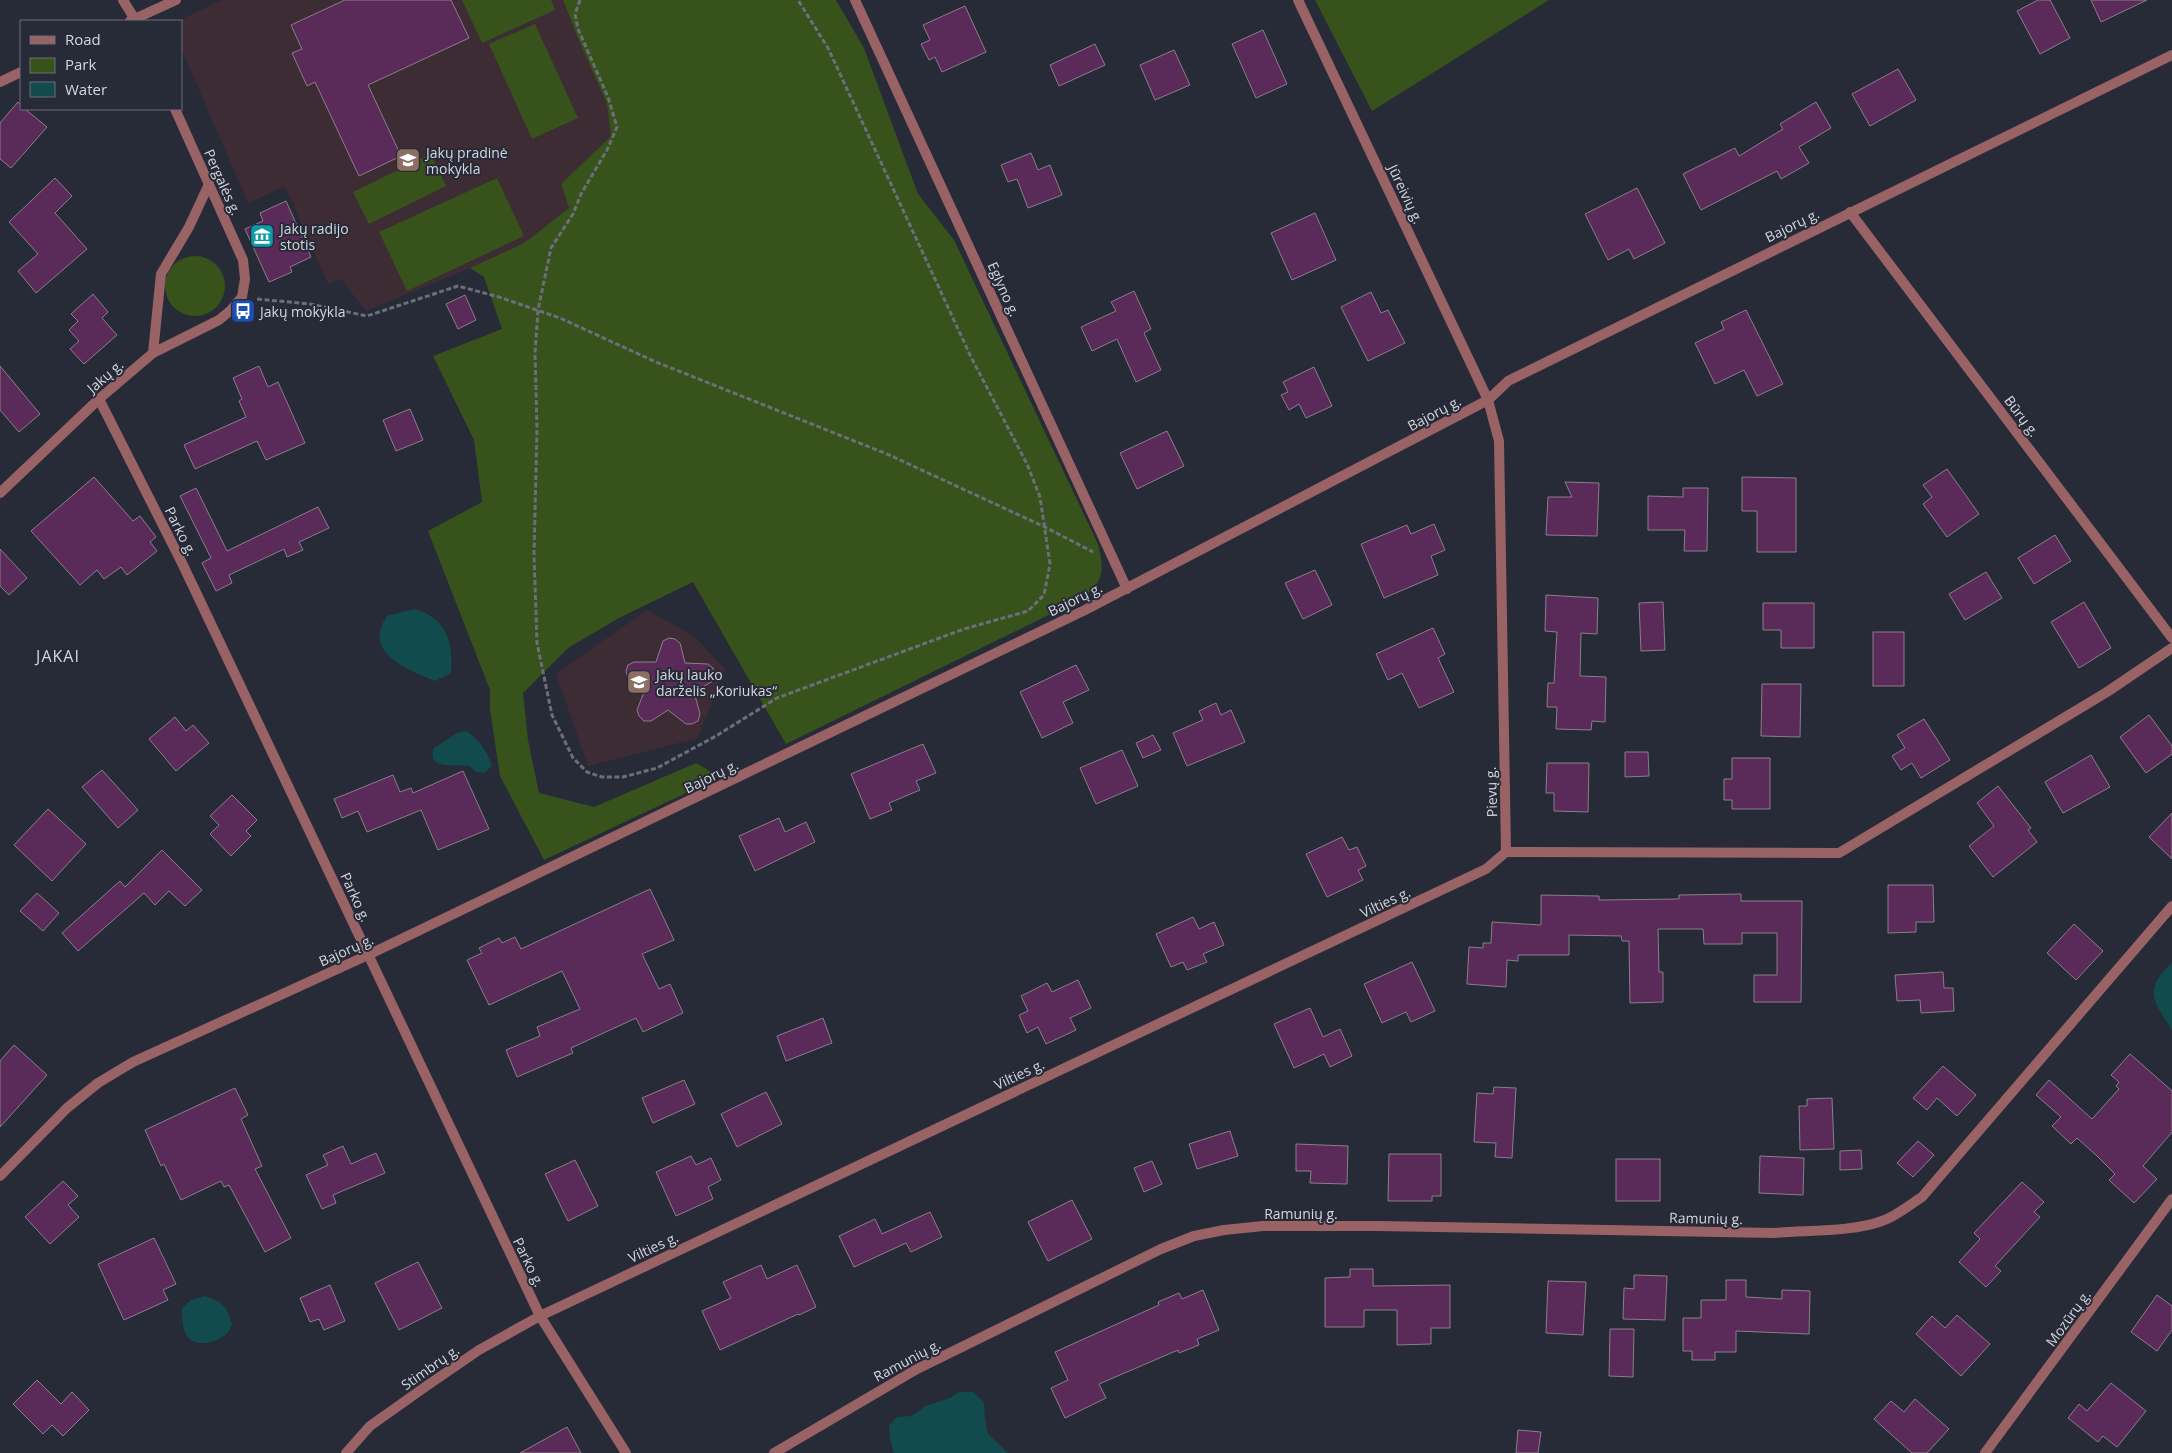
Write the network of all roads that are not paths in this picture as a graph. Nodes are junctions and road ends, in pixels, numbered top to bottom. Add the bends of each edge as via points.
1 (123, 0) edge
2 (176, 0) edge
3 (855, 0) edge
4 (1298, 0) edge
5 (133, 20) edge
6 (136, 20) edge
7 (2172, 55) edge
8 (20, 72) edge
9 (0, 82) edge
10 (175, 110) edge
11 (209, 184) junction
12 (1850, 212) junction
13 (242, 297) joint
14 (153, 353) junction
15 (99, 399) junction
16 (1488, 400) junction
17 (0, 493) edge
18 (1127, 589) junction
19 (2172, 638) edge
20 (2172, 648) edge
21 (1506, 852) junction
22 (2172, 906) edge
23 (368, 955) junction
24 (0, 1176) edge
25 (2172, 1198) edge
26 (540, 1316) junction
27 (346, 1453) edge
28 (626, 1453) edge
29 (774, 1453) edge
30 (1985, 1453) edge

1 - 5 street
2 - 6 street
3 - 18 street, Eglyno g.
4 - 16 street, Jūreivių g.
7 - 12 street, Bajorų g.
8 - 9 street
10 - 11 street, Pergalės g.
11 - 13 street, Pergalės g. via 243,260 245,279
11 - 14 street via 189,227 161,274
12 - 16 street, Bajorų g. via 1508,381
12 - 19 street, Būrų g.
13 - 14 street, Jakų g. via 219,320
14 - 15 street, Jakų g.
15 - 17 street, Jakų g.
15 - 23 street, Parko g. via 182,563
16 - 18 street, Bajorų g.
16 - 21 street, Pievų g. via 1499,441
18 - 23 street, Bajorų g.
20 - 21 street via 2106,692 1839,853
21 - 26 street, Vilties g. via 1486,869
22 - 29 street, Ramunių g. via 1922,1197 1882,1221 1837,1229 1774,1233 1263,1226 1194,1236 1161,1249 925,1365
23 - 24 street, Bajorų g. via 126,1066 66,1108
23 - 26 street, Parko g.
25 - 30 street, Mozūrų g.
26 - 27 street, Stimbrų g. via 478,1350 425,1387 370,1426
26 - 28 street, Parko g.

